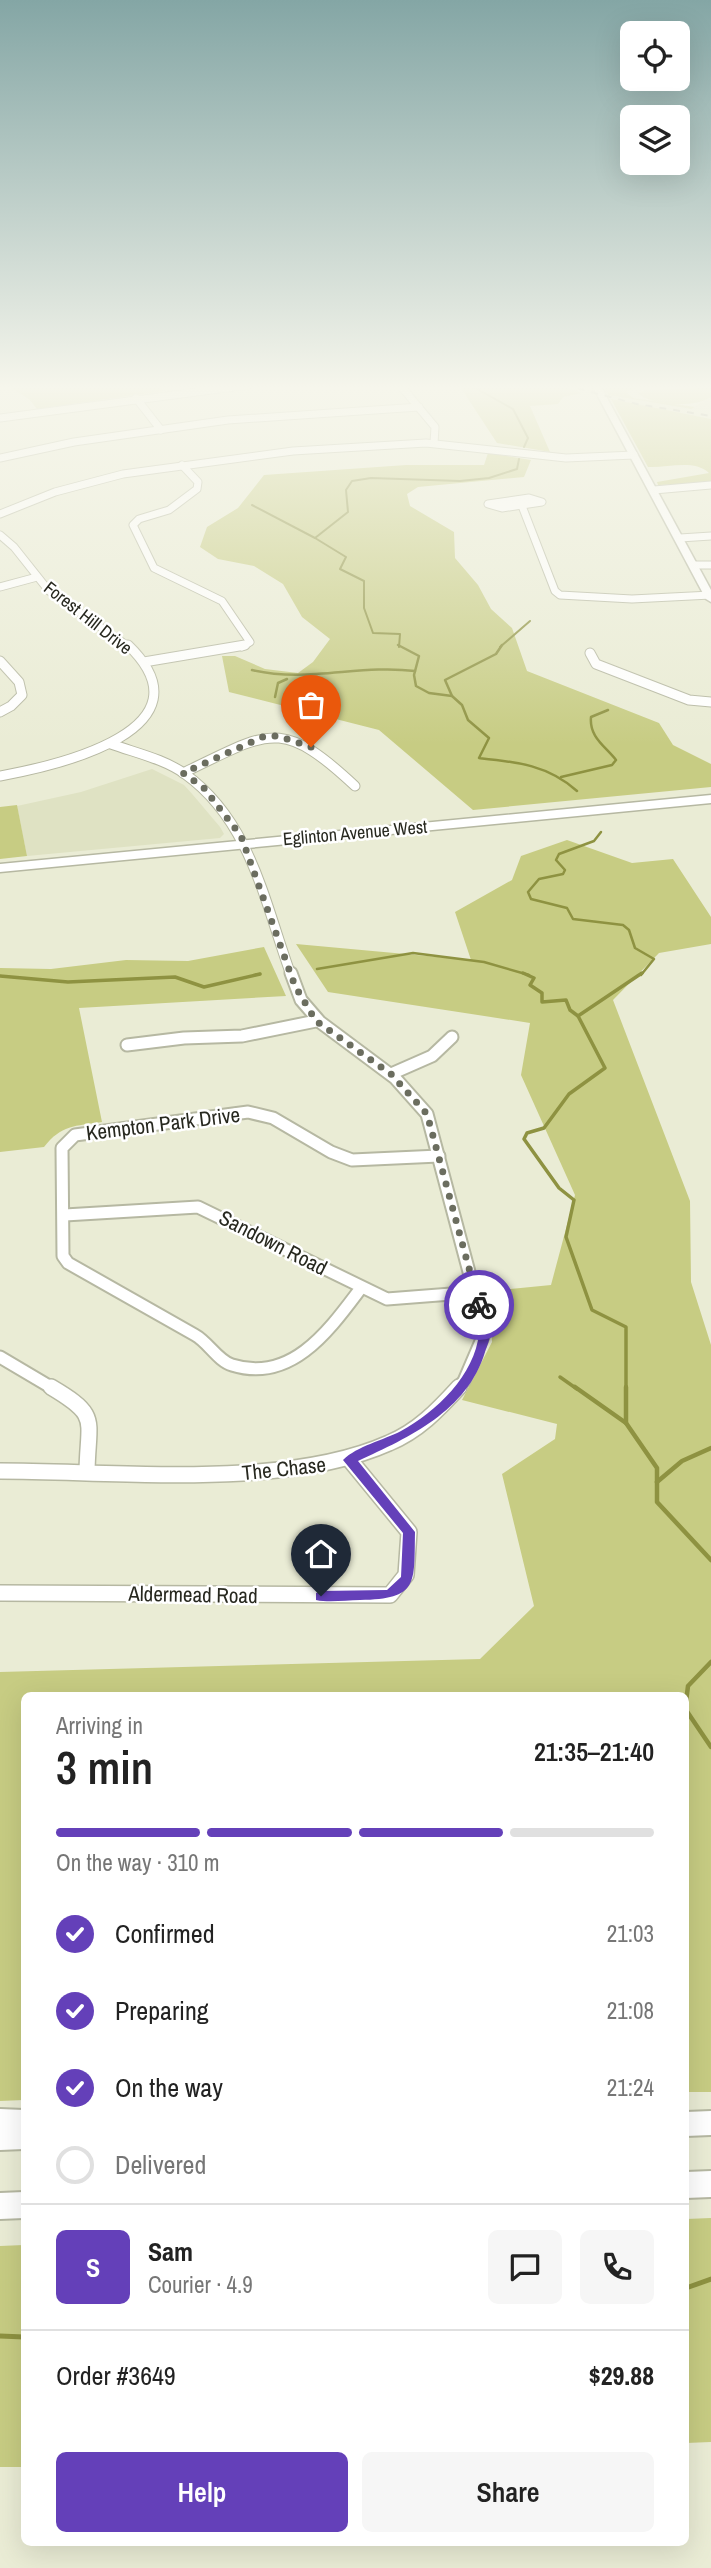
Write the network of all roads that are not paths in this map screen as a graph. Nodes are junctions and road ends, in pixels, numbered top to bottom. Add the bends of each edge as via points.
1 (25, 505) edge
2 (176, 505) edge
3 (489, 505) edge
4 (526, 505) edge
5 (662, 505) edge
6 (522, 506) junction
7 (0, 514) edge
8 (0, 535) edge
9 (711, 536) edge
10 (680, 538) junction
11 (694, 565) junction
12 (711, 565) edge
13 (37, 578) junction
14 (0, 587) edge
15 (710, 596) edge
16 (590, 653) dead end
17 (0, 661) edge
18 (144, 662) junction
19 (711, 702) edge
20 (0, 712) edge
21 (111, 744) junction
22 (183, 773) junction
23 (0, 776) edge
24 (355, 786) dead end
25 (711, 799) edge
26 (711, 810) edge
27 (246, 848) junction
28 (0, 868) edge
29 (0, 878) edge
30 (316, 1021) junction
31 (452, 1037) dead end
32 (127, 1045) dead end
33 (391, 1074) junction
34 (439, 1156) junction
35 (65, 1215) junction
36 (360, 1288) junction
37 (477, 1292) junction
38 (0, 1357) edge
39 (350, 1460) junction
40 (0, 1471) edge
41 (87, 1471) junction
42 (0, 1592) edge
43 (0, 2121) edge
44 (21, 2122) edge
45 (711, 2123) edge
46 (689, 2124) edge
47 (21, 2137) edge
48 (0, 2138) edge
49 (711, 2184) edge
50 (689, 2185) edge
51 (21, 2205) edge
52 (0, 2206) edge

1 - 7 street
2 - 18 street via 133,525 154,568 222,601 250,642 239,648
3 - 6 street
4 - 6 street
5 - 10 main road
6 - 15 street via 560,595 632,599
8 - 13 street, Forest Hill Drive via 13,544
9 - 10 street
10 - 11 main road
11 - 12 street
11 - 15 main road
13 - 14 street
13 - 18 street, Forest Hill Drive via 112,631
16 - 19 street via 596,664 689,700
17 - 20 street via 22,685 23,693 19,701
18 - 21 street, Forest Hill Drive via 155,687 153,703 141,722
21 - 22 street, The Chase
21 - 23 street, Forest Hill Drive via 57,765
22 - 24 street via 256,739 278,736 318,752
22 - 27 street, The Chase via 219,805
25 - 27 main road, Eglinton Avenue West
26 - 27 main road, Eglinton Avenue West
27 - 28 main road, Eglinton Avenue West
27 - 29 main road, Eglinton Avenue West
27 - 30 street, The Chase via 295,986
30 - 32 street via 242,1036
30 - 33 street, The Chase
31 - 33 street via 424,1062
33 - 34 street, The Chase via 427,1114
34 - 35 street, Kempton Park Drive via 352,1160 273,1118 248,1112 75,1135 62,1149
34 - 37 street, The Chase
35 - 36 street, Sandown Road via 198,1207
35 - 36 street, Kempton Park Drive via 63,1256 68,1263 201,1338 230,1365 280,1367 303,1356 317,1346
36 - 37 street, Sandown Road via 387,1299
37 - 39 street, The Chase via 485,1332 474,1367 457,1392 407,1433
38 - 41 street via 80,1404 88,1414
39 - 41 street, The Chase via 244,1475
39 - 42 street, Aldermead Road via 409,1532 407,1577 390,1595
40 - 41 street, The Chase
43 - 44 highway
45 - 46 highway
47 - 48 highway
49 - 50 highway
51 - 52 highway

